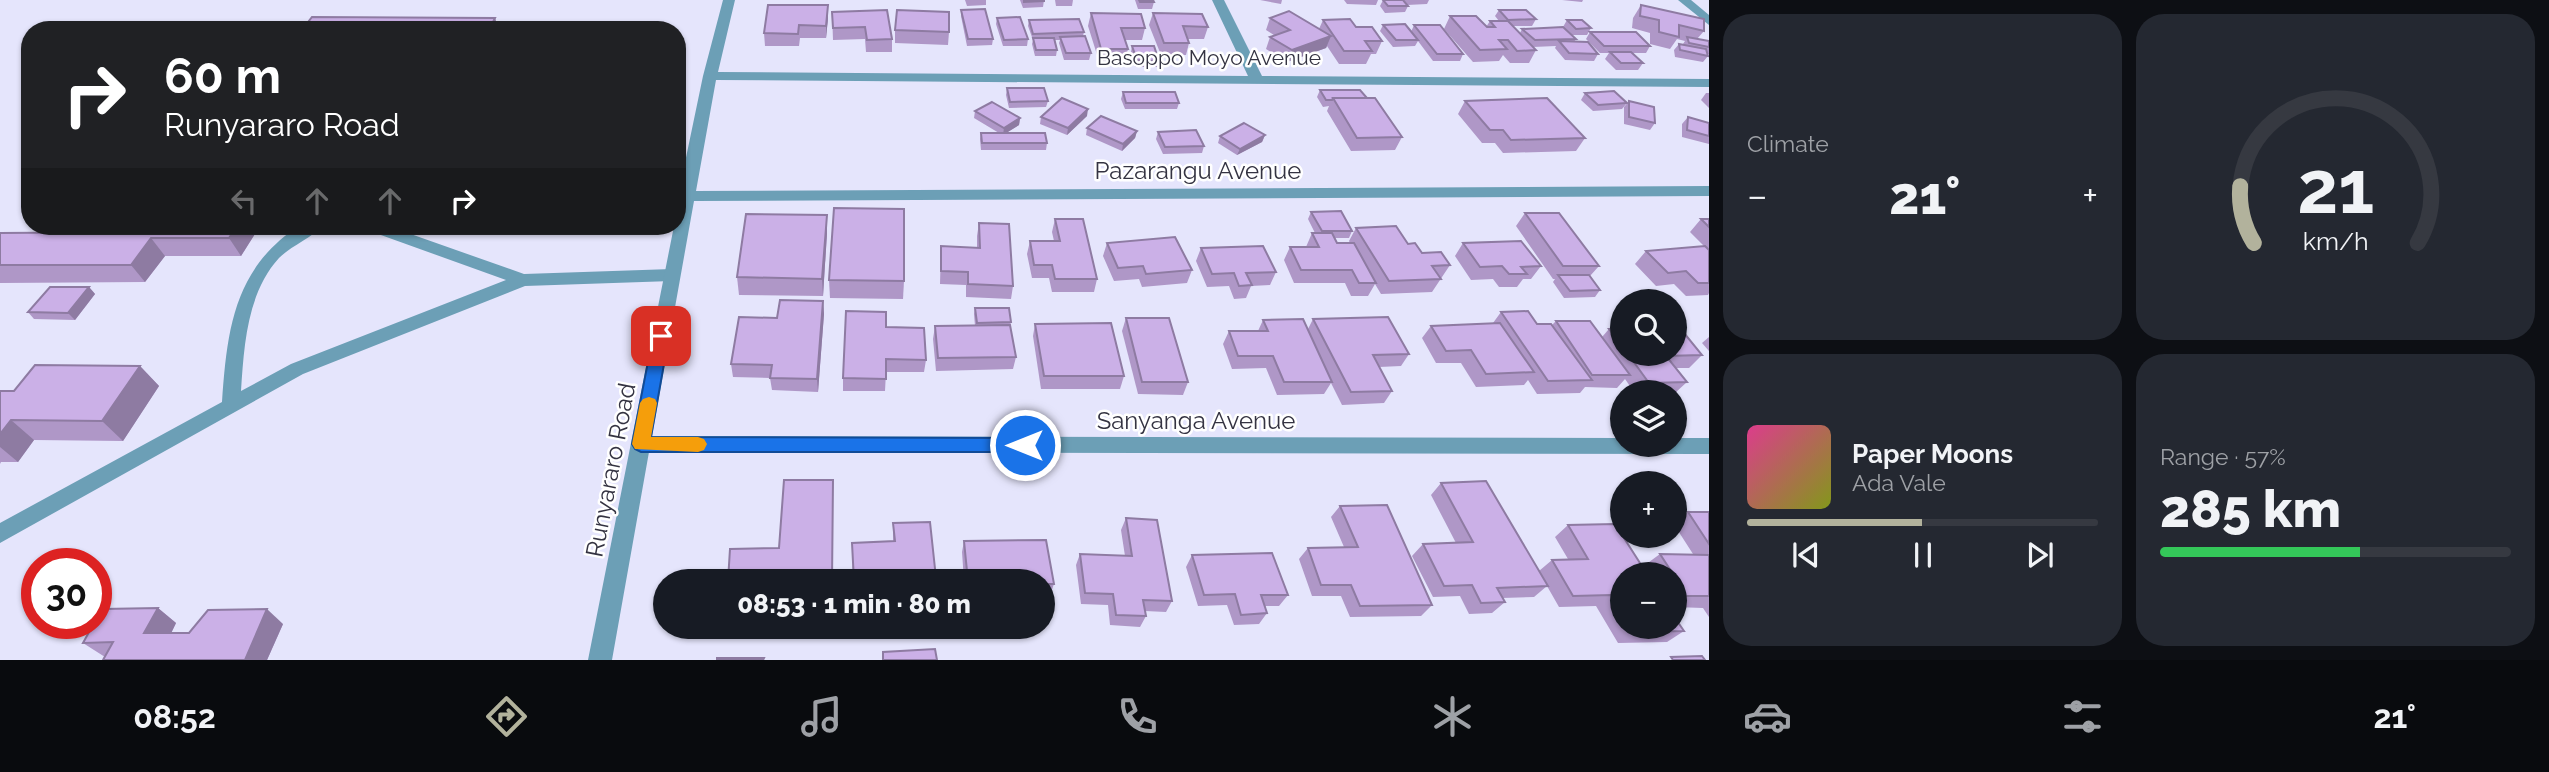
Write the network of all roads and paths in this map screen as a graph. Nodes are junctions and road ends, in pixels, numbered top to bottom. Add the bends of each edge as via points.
1 (729, 0) edge
2 (1218, 0) edge
3 (1684, 0) edge
4 (1709, 21) edge
5 (710, 76) junction
6 (1257, 80) junction
7 (1709, 83) edge
8 (1709, 191) edge
9 (687, 196) junction
10 (686, 201) edge
11 (300, 235) edge
12 (398, 235) edge
13 (680, 235) edge
14 (672, 275) junction
15 (523, 280) junction
16 (231, 405) junction
17 (641, 444) junction
18 (1709, 446) edge
19 (0, 534) edge
20 (600, 660) edge

1 - 5 street, Runyararo Road
2 - 6 street
3 - 4 street
5 - 6 street, Basoppo Moyo Avenue
5 - 9 street, Runyararo Road
6 - 7 street, Basoppo Moyo Avenue
8 - 9 street, Pazarangu Avenue
9 - 10 street, Runyararo Road
11 - 16 street via 279,248 249,287 234,350
12 - 15 street
13 - 14 street, Runyararo Road
14 - 15 street
14 - 17 street, Runyararo Road
15 - 16 street via 297,369
16 - 19 street
17 - 18 street, Sanyanga Avenue
17 - 20 street, Runyararo Road

